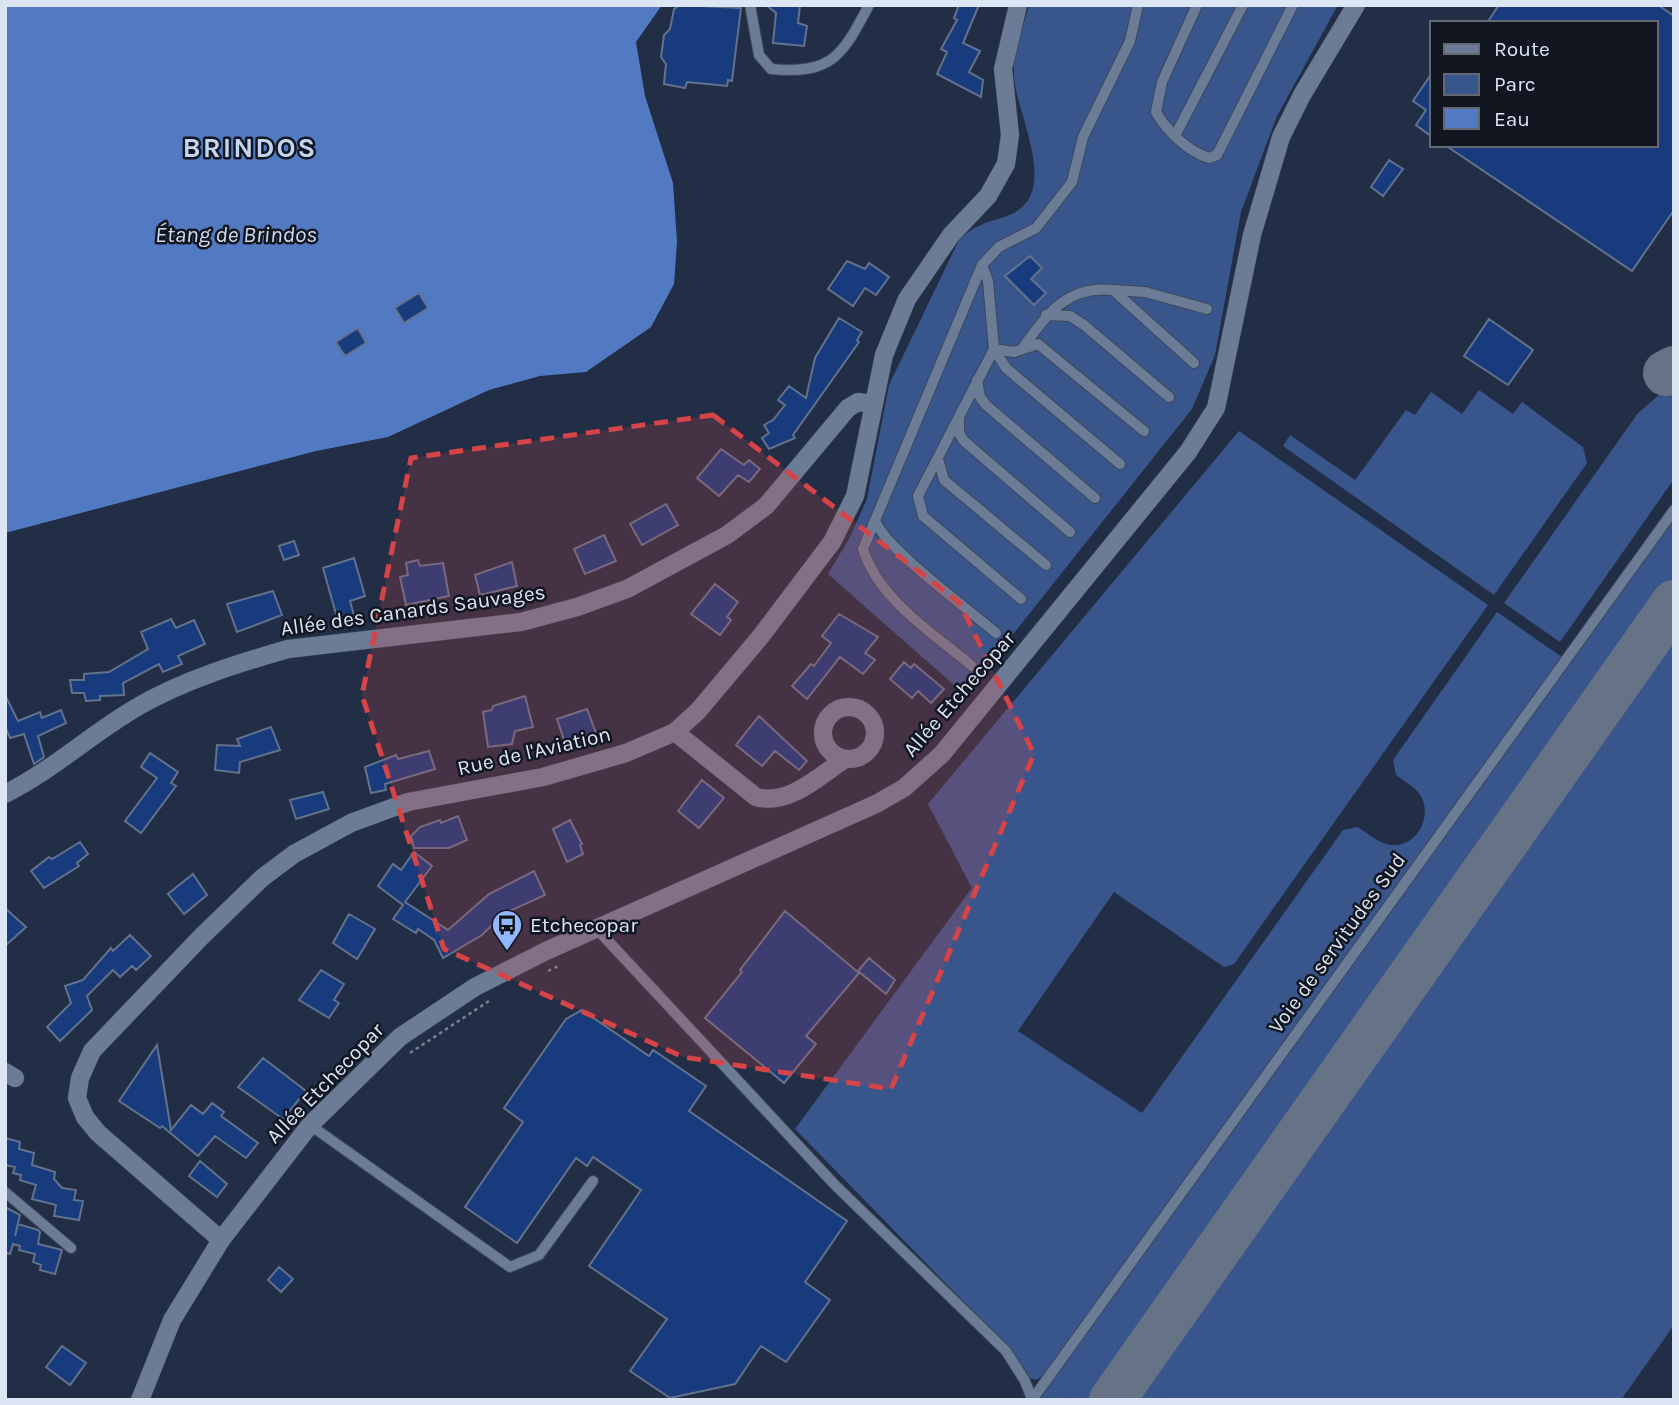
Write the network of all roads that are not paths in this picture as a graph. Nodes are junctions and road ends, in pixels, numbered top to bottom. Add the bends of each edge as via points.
1 (750, 5) edge
2 (869, 5) edge
3 (1018, 5) edge
4 (1138, 5) edge
5 (1197, 5) edge
6 (1243, 5) edge
7 (1293, 5) edge
8 (1356, 5) edge
9 (1176, 134) junction
10 (982, 265) junction
11 (1113, 290) junction
12 (1207, 309) dead end
13 (1046, 315) junction
14 (1024, 346) junction
15 (994, 349) junction
16 (1194, 363) dead end
17 (978, 380) junction
18 (1169, 397) dead end
19 (873, 404) junction
20 (960, 415) junction
21 (1144, 431) dead end
22 (937, 458) junction
23 (1120, 464) dead end
24 (1095, 498) dead end
25 (1674, 510) edge
26 (875, 520) junction
27 (1070, 532) dead end
28 (1046, 565) dead end
29 (1021, 599) dead end
30 (996, 633) dead end
31 (972, 666) dead end
32 (675, 732) junction
33 (845, 758) dead end
34 (5, 794) edge
35 (596, 928) junction
36 (310, 1125) junction
37 (593, 1181) dead end
38 (5, 1192) edge
39 (221, 1240) junction
40 (71, 1248) dead end
41 (1032, 1399) edge
42 (140, 1400) edge

1 - 2 lane via 759,55 771,69 797,71 828,61 846,49
3 - 19 street, Rue de l'Aviation via 1003,69 1010,135 1006,164 988,196 951,235 907,299 884,355
4 - 10 lane via 1130,41 1083,137 1072,182 1036,228 999,247
5 - 9 lane via 1157,98 1156,111 1166,129
6 - 9 lane
7 - 9 lane via 1217,155 1209,158 1195,153
8 - 35 street, Allée Etchecopar via 1302,95 1274,158 1252,235 1216,408 1188,452 970,722 924,772 876,804
10 - 15 lane via 988,281
10 - 26 lane
11 - 12 lane via 1145,292
11 - 13 lane via 1084,290
11 - 16 lane
13 - 14 lane
13 - 18 lane via 1070,316 1084,325
14 - 15 lane via 1014,352
14 - 21 lane via 1038,344
15 - 17 lane
15 - 23 lane via 1006,368
17 - 20 lane
17 - 24 lane via 986,405
19 - 32 street, Rue de l'Aviation via 855,496 832,542 761,636
19 - 34 street, Allée des Canards Sauvages via 858,402 848,408 766,506 727,536 627,589 521,622 288,649 252,659 139,706 35,780
20 - 22 lane
20 - 27 lane via 964,441
22 - 28 lane via 944,480
22 - 29 lane via 918,496 923,516
25 - 41 lane, Voie de servitudes Sud
26 - 30 lane via 878,530 911,561
26 - 31 lane via 863,549 868,567 888,593
32 - 33 street via 757,797 769,801 785,798
32 - 39 street, Rue de l'Aviation via 626,754 543,777 408,802 351,823 293,854 202,936 92,1051 77,1098 85,1117
35 - 36 street, Allée Etchecopar via 475,987 400,1037
35 - 41 lane via 835,1185 1006,1351
36 - 37 lane via 510,1266 539,1255
36 - 39 street, Allée Etchecopar
38 - 40 lane
39 - 42 street via 172,1320

